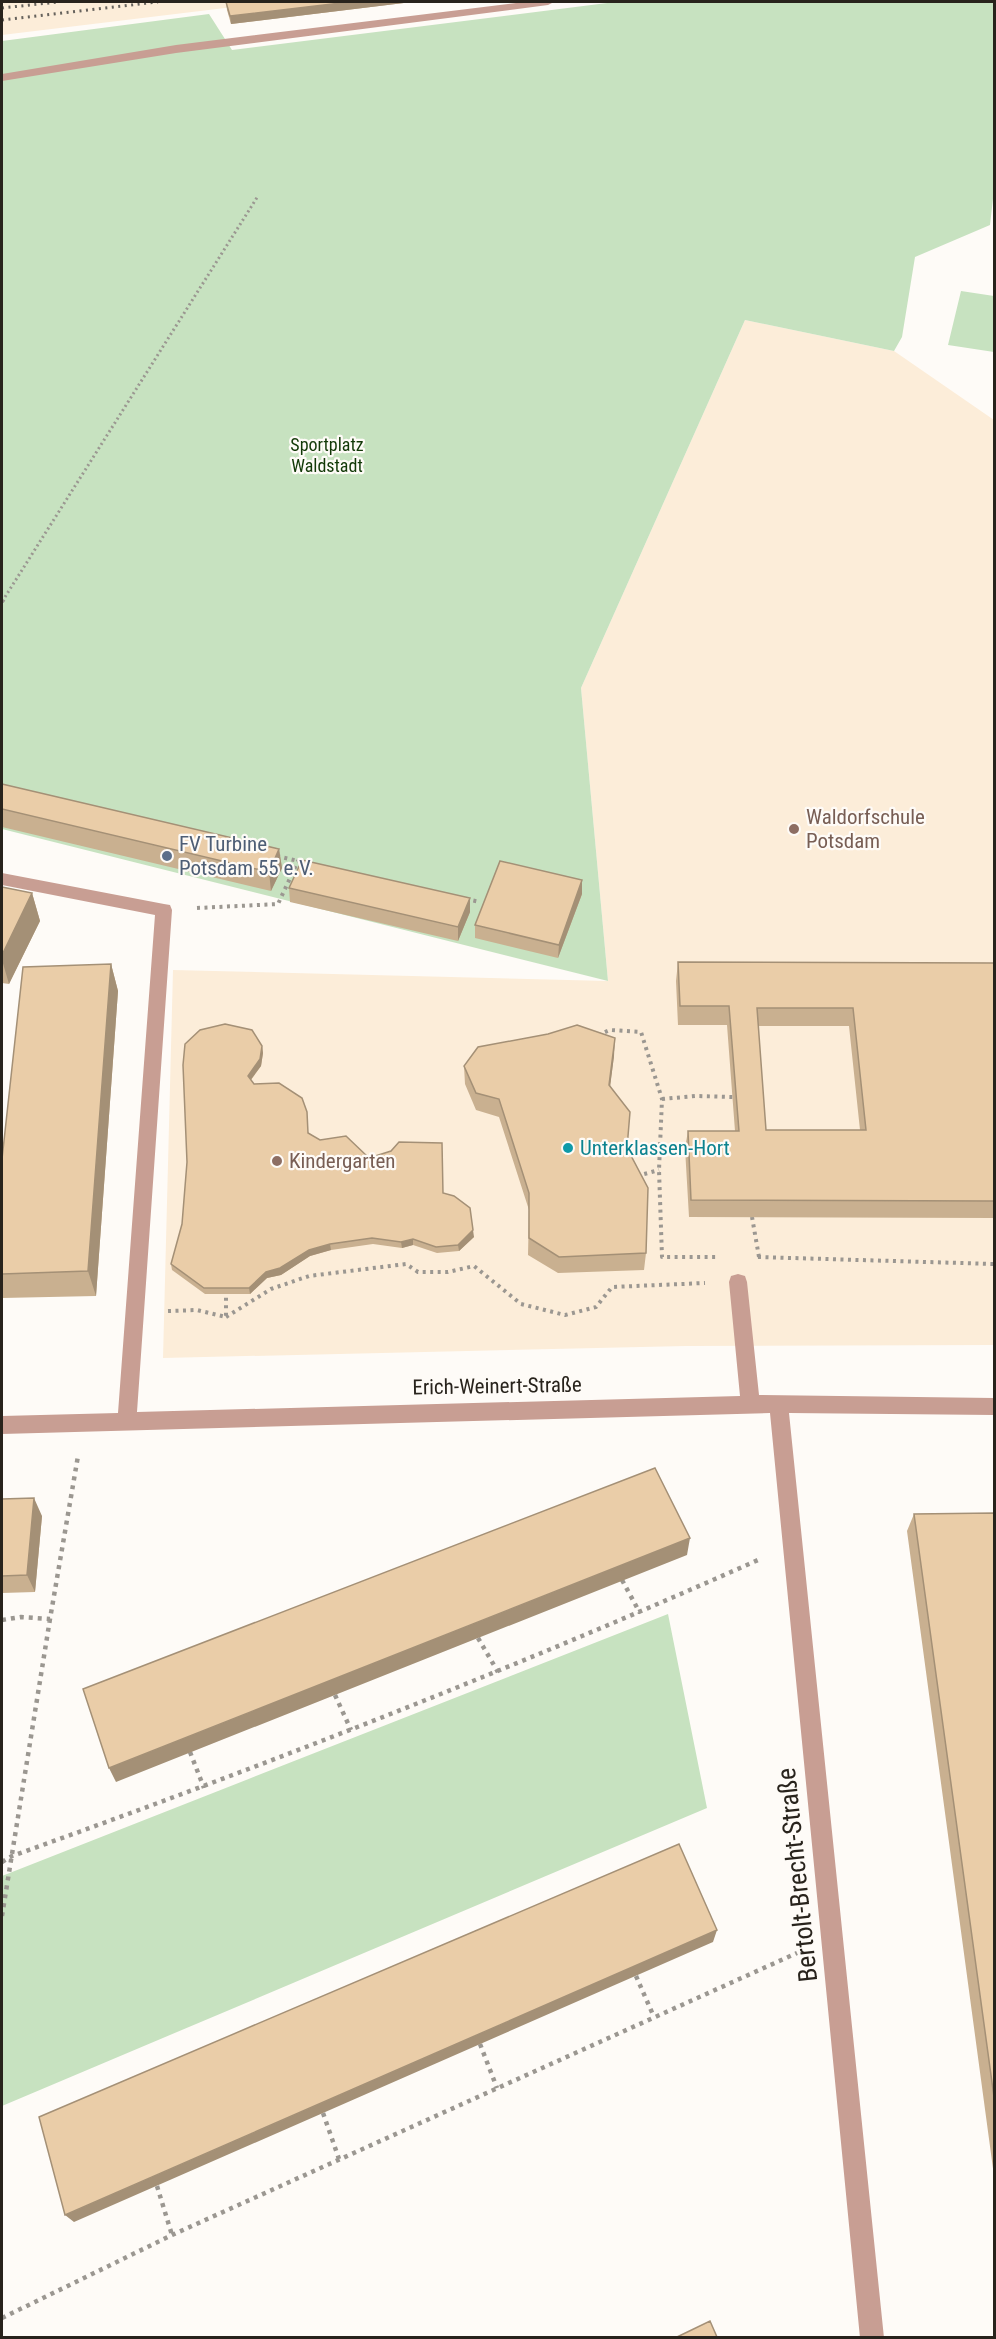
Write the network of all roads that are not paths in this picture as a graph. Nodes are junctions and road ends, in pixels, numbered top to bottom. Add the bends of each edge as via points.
1 (548, 2) edge
2 (2, 78) edge
3 (2, 879) edge
4 (738, 1282) road end
5 (750, 1404) junction
6 (779, 1406) junction
7 (994, 1406) edge
8 (127, 1420) junction
9 (2, 1425) edge
10 (872, 2337) edge

1 - 2 street via 176,49
3 - 8 street via 164,910
4 - 5 street
5 - 6 street, Erich-Weinert-Straße
5 - 8 street, Erich-Weinert-Straße
6 - 7 street, Erich-Weinert-Straße
6 - 10 street, Bertolt-Brecht-Straße
8 - 9 street, Erich-Weinert-Straße

